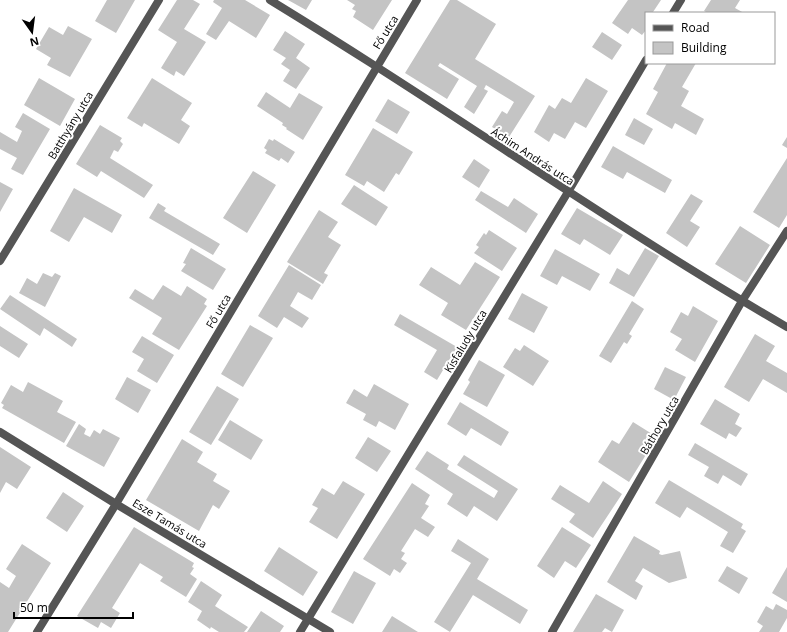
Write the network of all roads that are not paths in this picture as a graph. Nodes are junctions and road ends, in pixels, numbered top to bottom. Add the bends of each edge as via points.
1 (159, 0) edge
2 (270, 0) edge
3 (417, 0) edge
4 (681, 0) edge
5 (674, 12) edge
6 (645, 62) edge
7 (376, 66) junction
8 (568, 192) junction
9 (787, 231) edge
10 (0, 261) edge
11 (742, 302) junction
12 (787, 327) edge
13 (0, 432) edge
14 (116, 504) junction
15 (308, 619) junction
16 (38, 632) edge
17 (300, 632) edge
18 (330, 632) edge
19 (552, 632) edge

1 - 10 street, Batthyány utca
2 - 7 street, Áchim András utca
3 - 7 street, Fő utca
4 - 5 street
6 - 8 street, Kisfaludy utca
7 - 8 street, Áchim András utca
7 - 14 street, Fő utca
8 - 11 street, Áchim András utca
8 - 15 street, Kisfaludy utca
9 - 11 street, Báthory utca
11 - 12 street, Áchim András utca
11 - 19 street, Báthory utca
13 - 14 street, Esze Tamás utca
14 - 15 street, Esze Tamás utca
14 - 16 street, Fő utca
15 - 17 street, Kisfaludy utca
15 - 18 street, Esze Tamás utca

